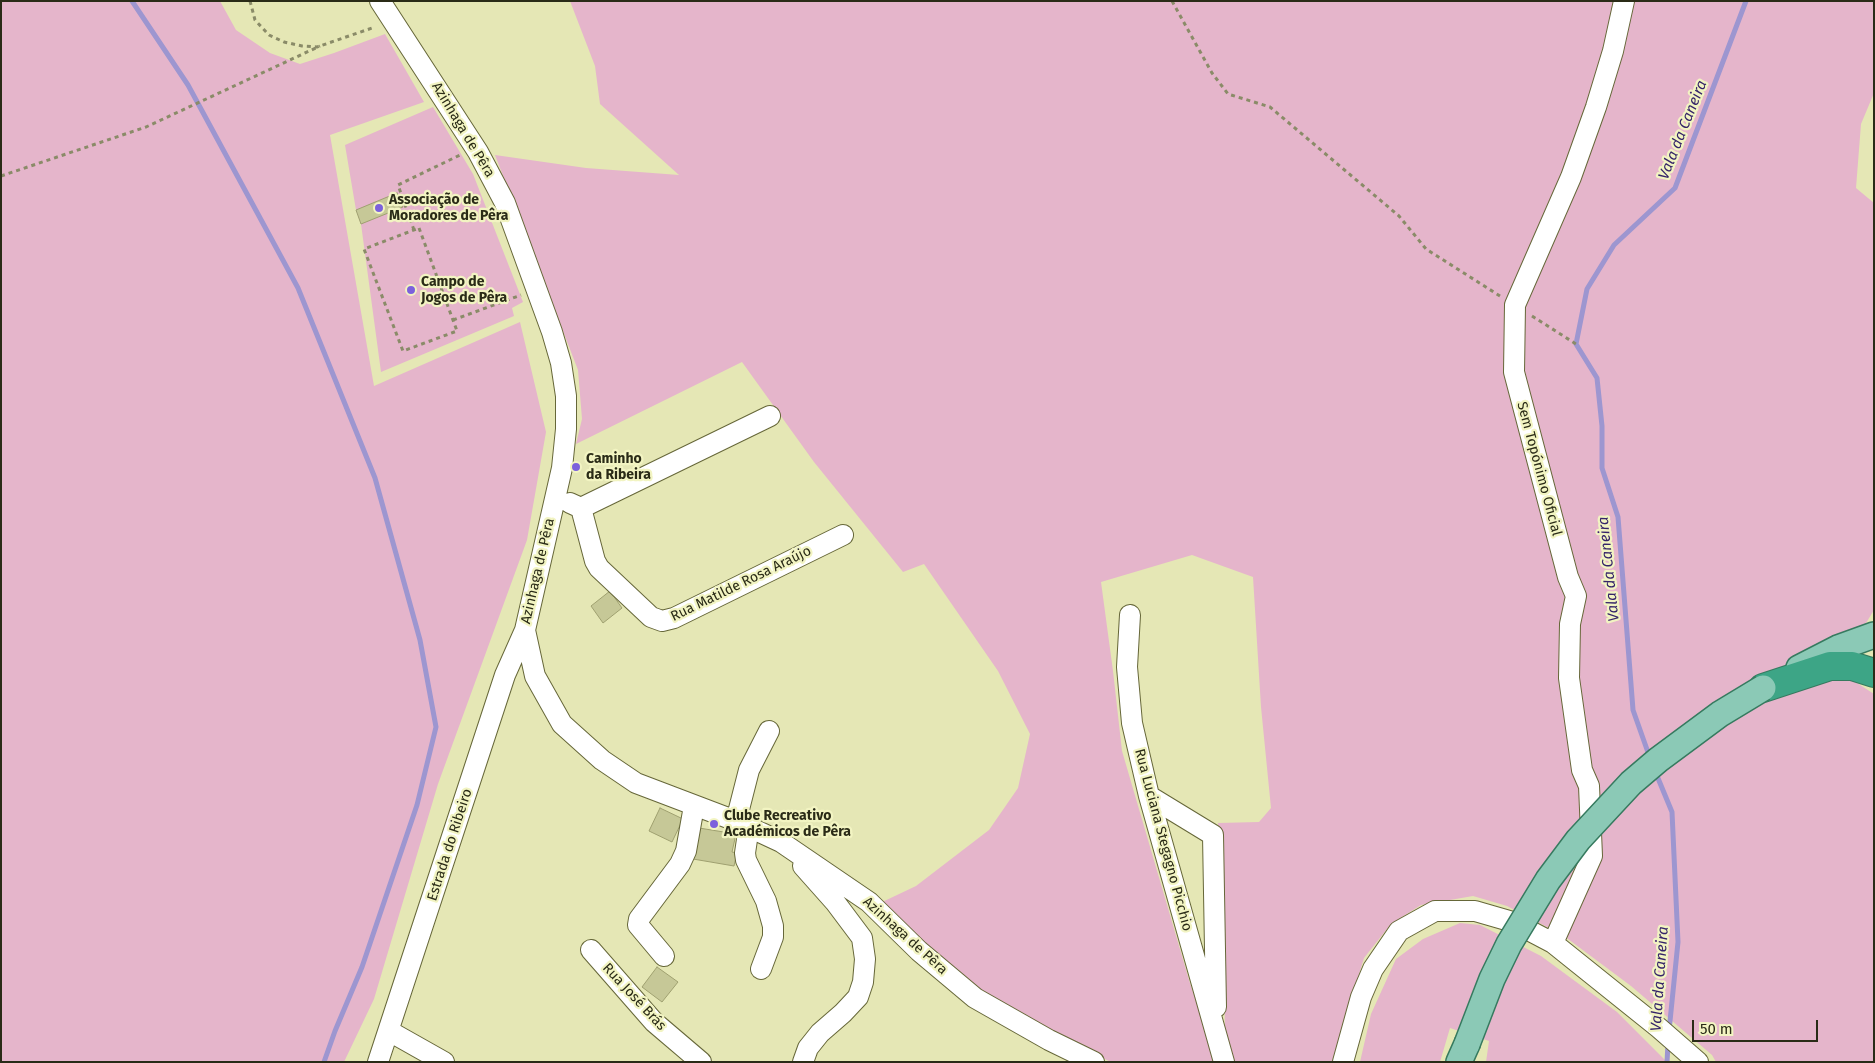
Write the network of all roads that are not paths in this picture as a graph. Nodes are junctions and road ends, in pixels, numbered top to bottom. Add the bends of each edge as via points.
1 (380, 1) edge
2 (1624, 1) edge
3 (770, 416) dead end
4 (556, 496) junction
5 (581, 508) junction
6 (843, 535) dead end
7 (1130, 615) dead end
8 (525, 630) junction
9 (1874, 635) edge
10 (1874, 647) edge
11 (1874, 674) edge
12 (1763, 688) junction
13 (769, 731) dead end
14 (1148, 796) junction
15 (694, 806) junction
16 (742, 823) junction
17 (781, 842) junction
18 (1553, 943) junction
19 (591, 950) dead end
20 (664, 956) dead end
21 (760, 968) dead end
22 (389, 1031) junction
23 (1217, 1036) junction
24 (1463, 1056) edge
25 (378, 1062) edge
26 (444, 1062) edge
27 (701, 1062) edge
28 (803, 1062) edge
29 (1094, 1062) edge
30 (1224, 1062) edge
31 (1344, 1062) edge
32 (1698, 1062) edge

1 - 4 street, Azinhaga de Pêra via 478,152 505,203 536,289 561,363 566,396 566,429
2 - 18 street, Sem Topónimo Oficial via 1613,51 1571,177 1515,305 1514,372 1568,577 1576,596 1570,624 1569,678 1582,770 1589,786 1592,856
3 - 5 street
4 - 5 street
4 - 8 street, Azinhaga de Pêra
5 - 6 street, Rua Matilde Rosa Araújo via 594,561 599,568 651,617 662,621
7 - 14 street, Rua Luciana Stegagno Picchio via 1127,667 1132,723
8 - 15 street, Azinhaga de Pêra via 535,676 562,724 602,760 636,783
8 - 22 street, Estrada do Ribeiro via 505,675
9 - 12 main road via 1820,656
10 - 12 main road
11 - 12 highway via 1852,666 1830,666
12 - 24 main road, bridge via 1699,728 1658,760 1624,790 1578,840 1548,880 1509,944
13 - 16 street via 749,770
14 - 23 street, Rua Luciana Stegagno Picchio
14 - 23 street via 1213,835
15 - 16 street, Azinhaga de Pêra
15 - 20 street via 686,851 680,864 639,919 638,925
16 - 17 street, Azinhaga de Pêra
16 - 21 street via 746,860 774,926
17 - 28 street via 835,902 862,938 865,960 864,982 858,997 820,1033 808,1048
17 - 29 street, Azinhaga de Pêra via 868,902 975,998
18 - 31 street via 1513,922 1475,911 1435,912 1399,931 1373,970
18 - 32 street
19 - 27 street, Rua José Brás via 654,1022
22 - 25 street, Estrada do Ribeiro
22 - 26 street
23 - 30 street, Rua Luciana Stegagno Picchio

